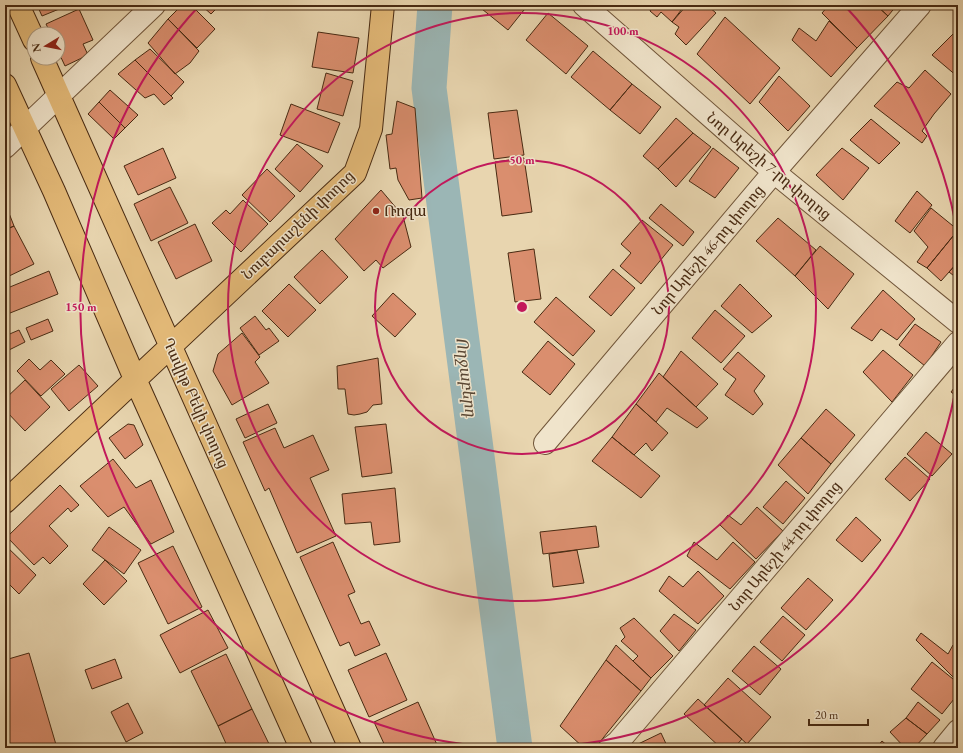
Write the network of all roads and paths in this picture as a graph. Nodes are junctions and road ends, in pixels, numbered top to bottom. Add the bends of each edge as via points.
1 (18, 5) edge
2 (154, 5) edge
3 (383, 5) edge
4 (584, 5) edge
5 (920, 5) edge
6 (28, 26) edge
7 (46, 66) edge
8 (5, 85) edge
9 (59, 96) junction
10 (25, 129) junction
11 (5, 147) edge
12 (774, 172) junction
13 (958, 322) edge
14 (958, 343) edge
15 (171, 347) junction
16 (135, 380) junction
17 (545, 443) dead end
18 (5, 502) edge
19 (958, 731) edge
20 (301, 748) edge
21 (350, 748) edge
22 (610, 748) edge
23 (944, 748) edge

1 - 6 main road
2 - 9 street
3 - 15 main road, Նուբարաշենի փողոց via 371,129 355,173
4 - 12 street, Նոր Արեշի 7-րդ փողոց
5 - 12 street, Նոր Արեշի 46-րդ փողոց
7 - 9 main road, Դավիթ Բեկի փողոց
8 - 10 main road
9 - 10 street
9 - 15 main road, Դավիթ Բեկի փողոց
10 - 11 street
10 - 16 main road
12 - 13 street, Նոր Արեշի 7-րդ փողոց
12 - 17 street, Նոր Արեշի 46-րդ փողոց
14 - 22 street, Նոր Արեշի 44-րդ փողոց via 618,742
15 - 16 main road, Նուբարաշենի փողոց
15 - 21 main road, Դավիթ Բեկի փողոց
16 - 18 main road, Նուբարաշենի փողոց
16 - 20 main road
19 - 23 street

